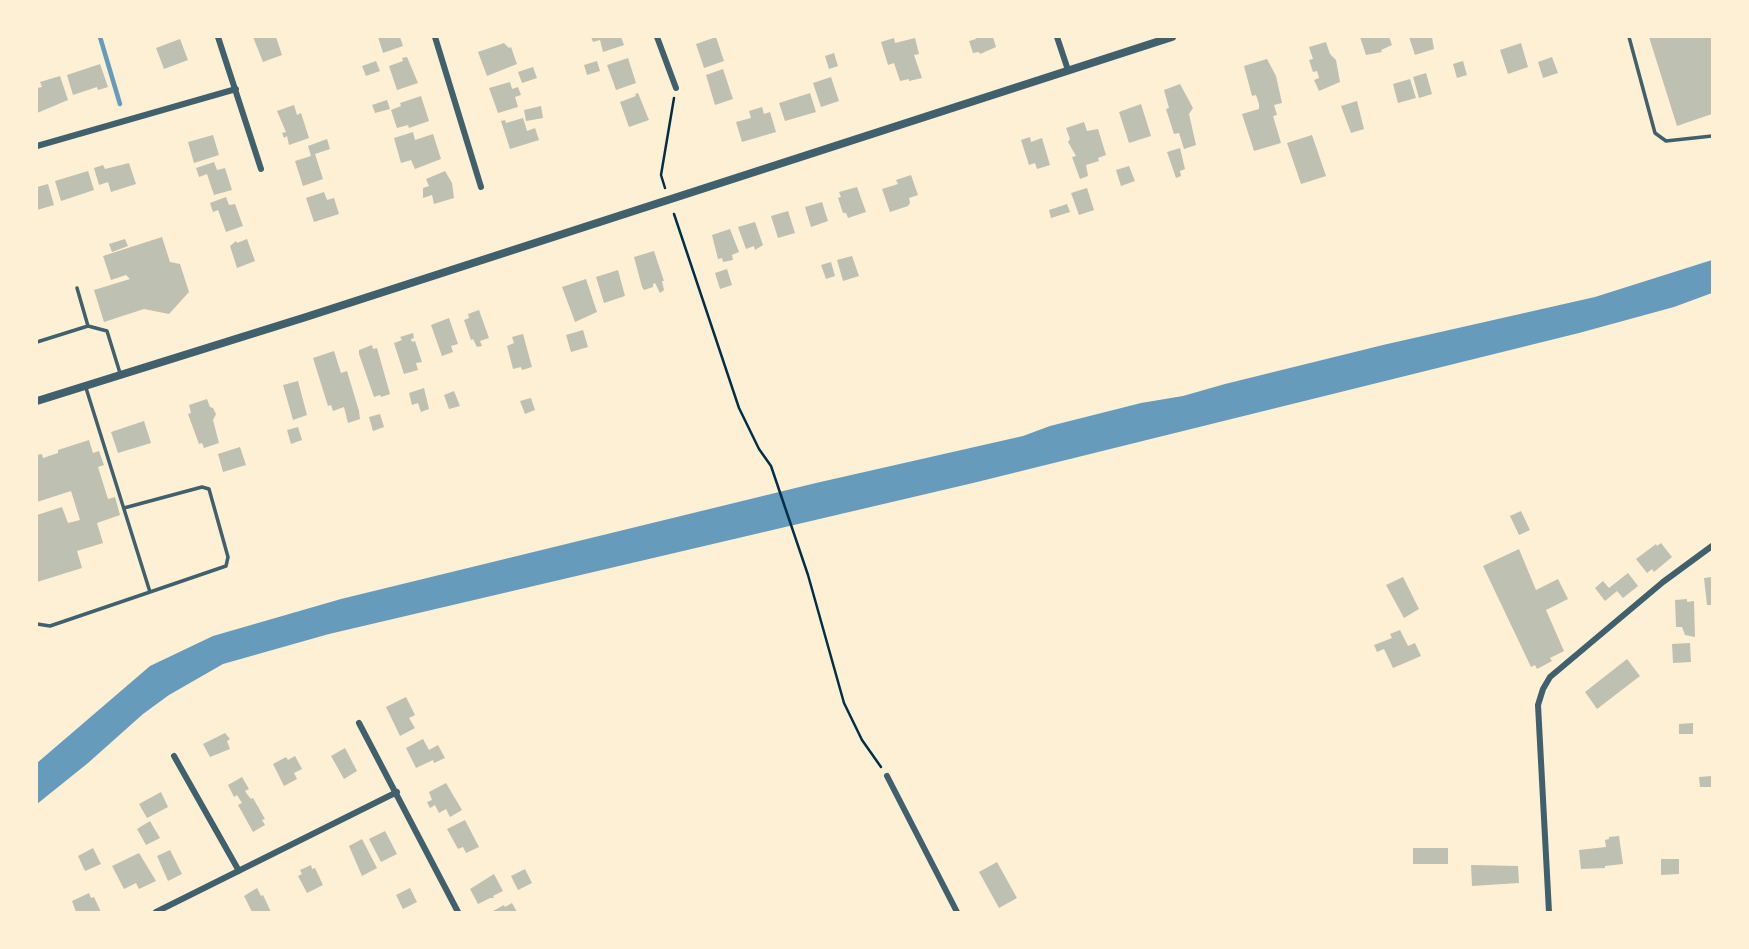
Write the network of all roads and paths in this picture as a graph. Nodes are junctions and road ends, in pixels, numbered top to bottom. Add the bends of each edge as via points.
1 (218, 37) edge
2 (435, 37) edge
3 (657, 37) edge
4 (1057, 37) edge
5 (1172, 37) edge
6 (1629, 37) edge
7 (1068, 69) junction
8 (676, 88) joint
9 (236, 89) junction
10 (1712, 135) edge
11 (37, 146) edge
12 (261, 169) dead end
13 (481, 187) dead end
14 (665, 188) dead end
15 (674, 214) dead end
16 (77, 288) dead end
17 (89, 326) junction
18 (37, 342) edge
19 (121, 374) junction
20 (85, 386) junction
21 (37, 401) edge
22 (124, 508) junction
23 (1712, 546) edge
24 (150, 592) junction
25 (37, 624) edge
26 (359, 723) dead end
27 (174, 756) dead end
28 (887, 776) joint
29 (397, 792) junction
30 (239, 871) junction
31 (156, 912) edge
32 (458, 912) edge
33 (957, 912) edge
34 (1549, 912) edge

1 - 9 street
2 - 13 street
3 - 8 street
4 - 7 street
5 - 7 street
6 - 10 lane via 1655,133 1666,141
7 - 19 street
8 - 14 path via 661,175
9 - 11 street
9 - 12 street
15 - 28 path via 739,408 771,466 844,703
16 - 17 lane
17 - 18 lane
17 - 19 lane via 107,331
19 - 20 street
20 - 21 street
20 - 22 lane
22 - 24 lane
22 - 24 lane via 209,489 228,557 226,566
23 - 34 street via 1550,677 1543,689 1538,705
24 - 25 lane via 50,626
26 - 29 street
27 - 30 street
28 - 33 street
29 - 30 street
29 - 32 street
30 - 31 street

